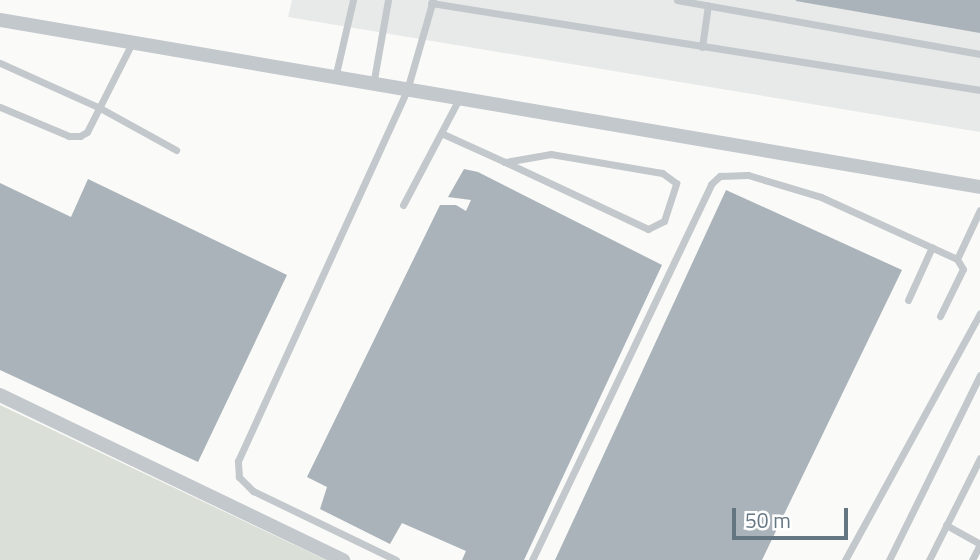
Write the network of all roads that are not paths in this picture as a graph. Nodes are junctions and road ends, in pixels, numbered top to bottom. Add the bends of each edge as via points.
1 (353, 0) edge
2 (388, 0) edge
3 (677, 0) edge
4 (432, 2) edge
5 (708, 5) junction
6 (0, 20) edge
7 (132, 43) junction
8 (702, 47) junction
9 (980, 54) edge
10 (0, 63) edge
11 (335, 79) junction
12 (373, 85) junction
13 (407, 90) junction
14 (980, 90) edge
15 (460, 98) junction
16 (0, 107) edge
17 (100, 108) junction
18 (441, 133) junction
19 (176, 150) dead end
20 (505, 162) junction
21 (980, 187) edge
22 (403, 205) dead end
23 (980, 210) edge
24 (932, 247) junction
25 (957, 259) junction
26 (908, 300) dead end
27 (980, 313) edge
28 (940, 316) dead end
29 (980, 375) edge
30 (0, 395) edge
31 (980, 458) edge
32 (946, 526) junction
33 (980, 544) edge
34 (343, 560) edge
35 (396, 560) edge
36 (532, 560) edge
37 (845, 560) edge
38 (889, 560) edge
39 (929, 560) edge
40 (972, 560) edge

1 - 11 lane
2 - 12 lane
3 - 5 lane
4 - 8 lane
4 - 13 lane
5 - 8 lane
5 - 9 lane
6 - 7 street
7 - 11 street
7 - 17 lane
8 - 14 lane
10 - 17 lane
11 - 12 street
12 - 13 street
13 - 15 street
13 - 35 lane via 238,461 239,477 253,491
15 - 18 lane
15 - 21 street
16 - 17 lane via 69,136 87,132
17 - 19 lane
18 - 20 lane
18 - 22 lane
20 - 20 lane via 551,154 662,173 676,183 664,221 648,229
23 - 25 lane
24 - 25 lane
24 - 26 lane
24 - 36 lane via 789,185 734,173 720,176 712,184
25 - 28 lane via 963,269
27 - 37 lane
29 - 38 lane
30 - 34 street
31 - 32 lane
32 - 33 lane
32 - 39 lane
33 - 40 lane

